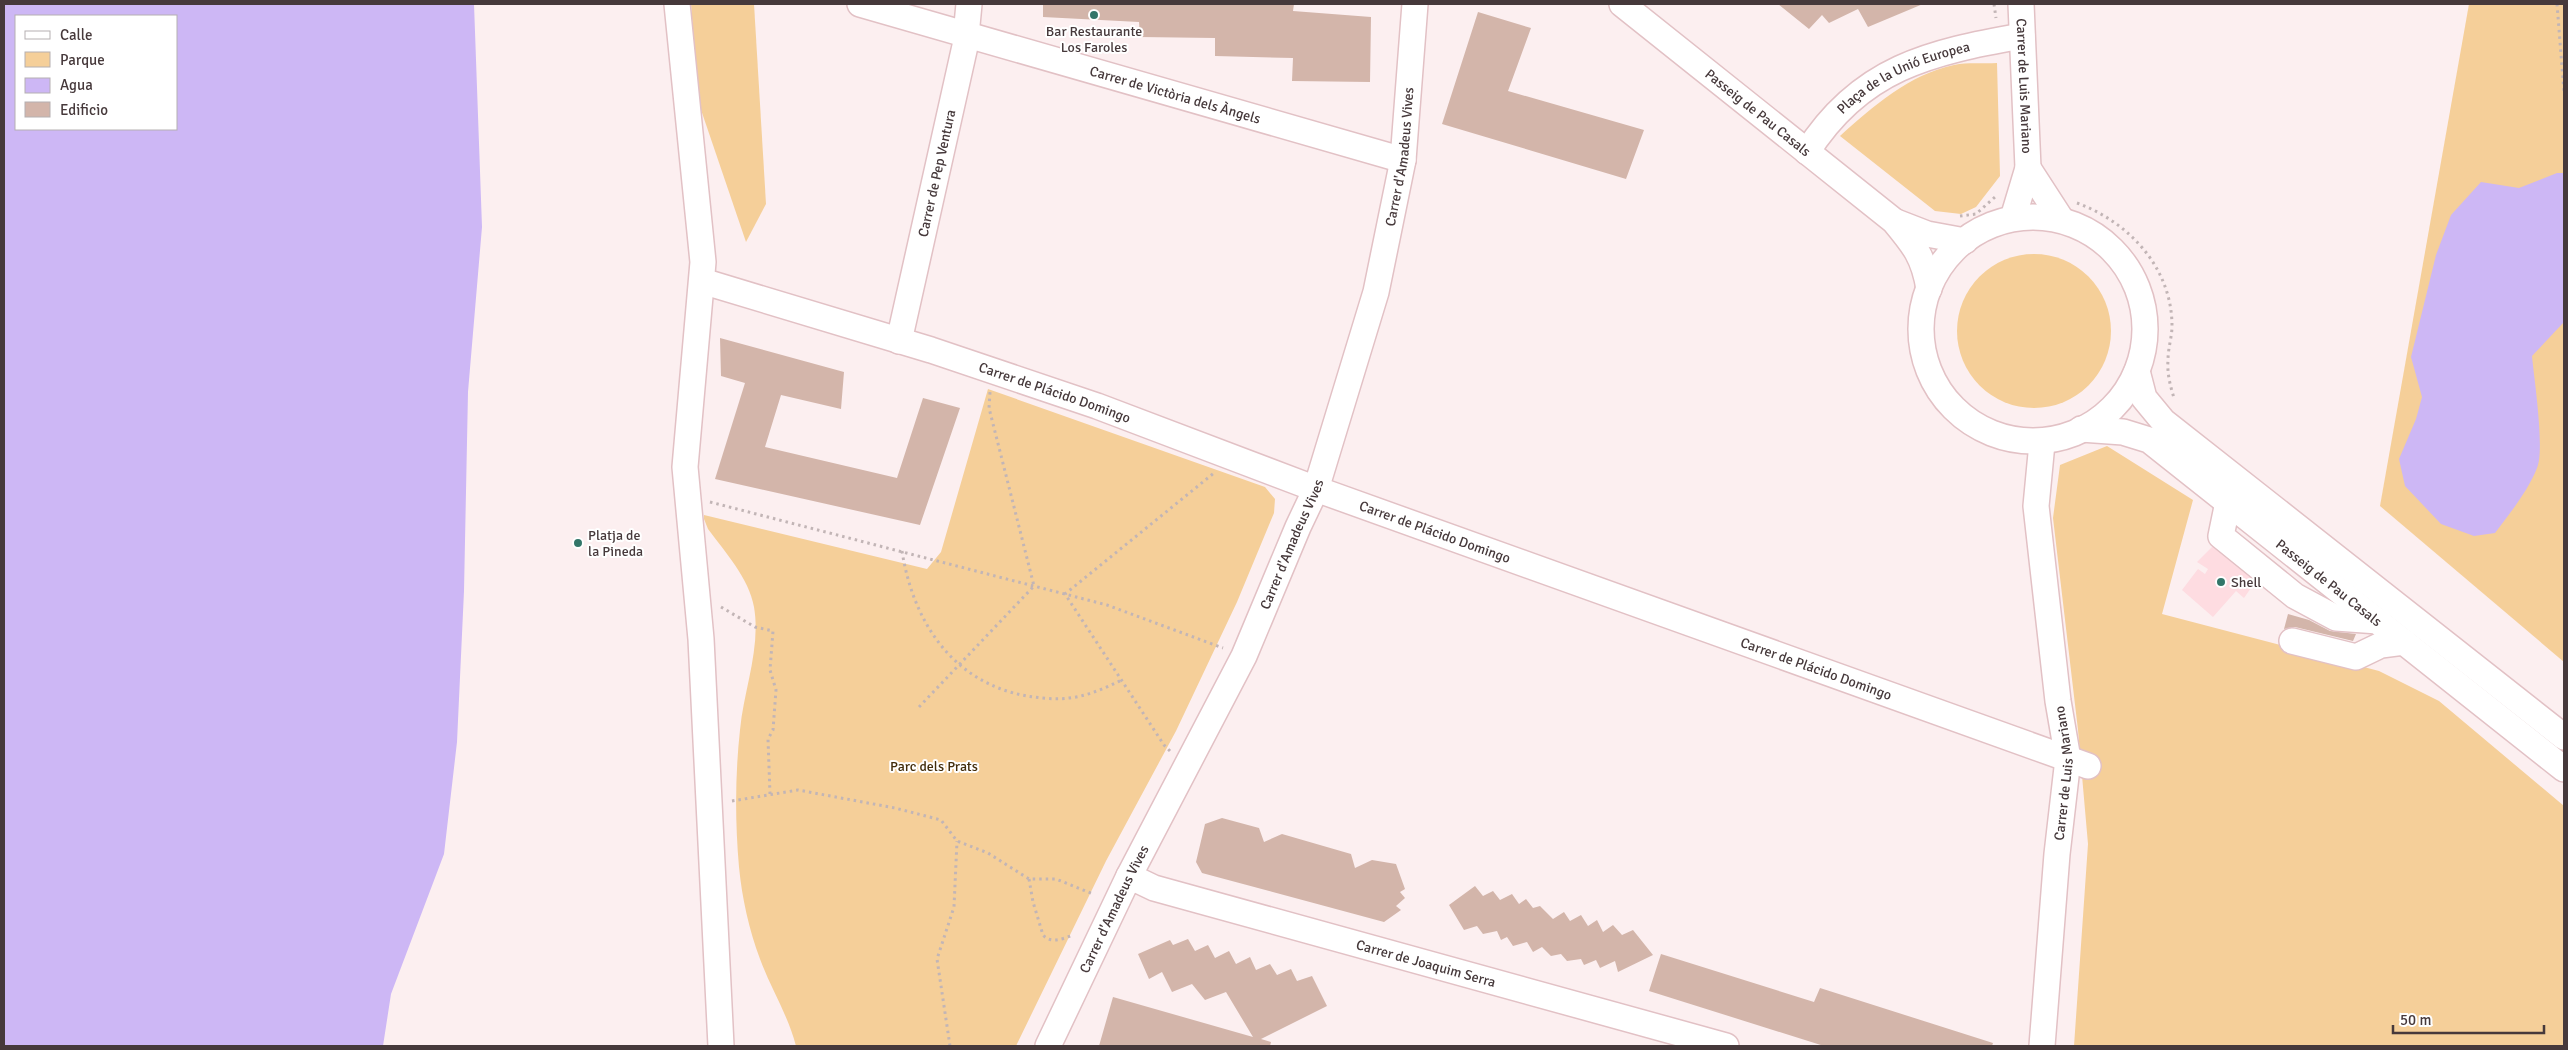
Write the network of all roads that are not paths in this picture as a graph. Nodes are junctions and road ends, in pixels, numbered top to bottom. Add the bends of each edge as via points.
1 (677, 4) edge
2 (860, 4) edge
3 (970, 4) edge
4 (1415, 4) edge
5 (1622, 4) edge
6 (2021, 4) edge
7 (966, 35) junction
8 (2022, 36) junction
9 (1807, 152) junction
10 (1403, 160) junction
11 (2028, 168) junction
12 (2066, 210) junction
13 (2013, 218) junction
14 (1894, 221) junction
15 (1965, 241) junction
16 (702, 281) junction
17 (1929, 289) junction
18 (899, 341) junction
19 (2137, 371) junction
20 (2081, 429) junction
21 (2042, 443) junction
22 (1316, 489) junction
23 (2292, 641) dead end
24 (2404, 642) junction
25 (2564, 737) edge
26 (2078, 762) junction
27 (2564, 769) edge
28 (1129, 876) junction
29 (721, 1046) edge
30 (1048, 1046) edge
31 (1726, 1046) edge
32 (2042, 1046) edge

1 - 16 street via 703,262
2 - 7 street, Carrer de Victòria dels Àngels
3 - 7 street, Carrer de Pep Ventura
4 - 10 street, Carrer d'Amadeus Vives
5 - 9 street, Passeig de Pau Casals
6 - 8 street, Carrer de Luis Mariano
7 - 10 street, Carrer de Victòria dels Àngels
7 - 18 street, Carrer de Pep Ventura
8 - 9 street, Plaça de la Unió Europea via 1940,52 1866,87 1842,107
8 - 11 street, Carrer de Luis Mariano
9 - 14 street, Passeig de Pau Casals
10 - 22 street, Carrer d'Amadeus Vives via 1376,292
11 - 12 street, Carrer de Luis Mariano
11 - 13 street, Carrer de Luis Mariano
12 - 13 street
12 - 19 street via 2124,260 2142,295 2146,333
13 - 15 street via 1988,226
14 - 15 street, Passeig de Pau Casals via 1926,234
14 - 17 street, Passeig de Pau Casals via 1921,256
15 - 17 street via 1943,264
16 - 18 street, Carrer de Plácido Domingo
16 - 29 street via 685,467 696,593
17 - 21 street via 1924,305 1922,337 1929,369 1944,398 1986,432 2002,439
18 - 22 street, Carrer de Plácido Domingo via 1097,406
19 - 20 street via 2124,394 2104,414
19 - 25 street, Passeig de Pau Casals via 2144,398 2163,421
20 - 21 street via 2062,439
20 - 24 street, Passeig de Pau Casals via 2123,432 2149,440
21 - 26 street, Carrer de Luis Mariano via 2036,506 2058,700
22 - 26 street, Carrer de Plácido Domingo
22 - 28 street, Carrer d'Amadeus Vives via 1244,656
23 - 24 street via 2356,657 2381,645
24 - 27 street, Passeig de Pau Casals
26 - 32 street, Carrer de Luis Mariano via 2057,854
28 - 30 street, Carrer d'Amadeus Vives
28 - 31 street, Carrer de Joaquim Serra via 1154,888

